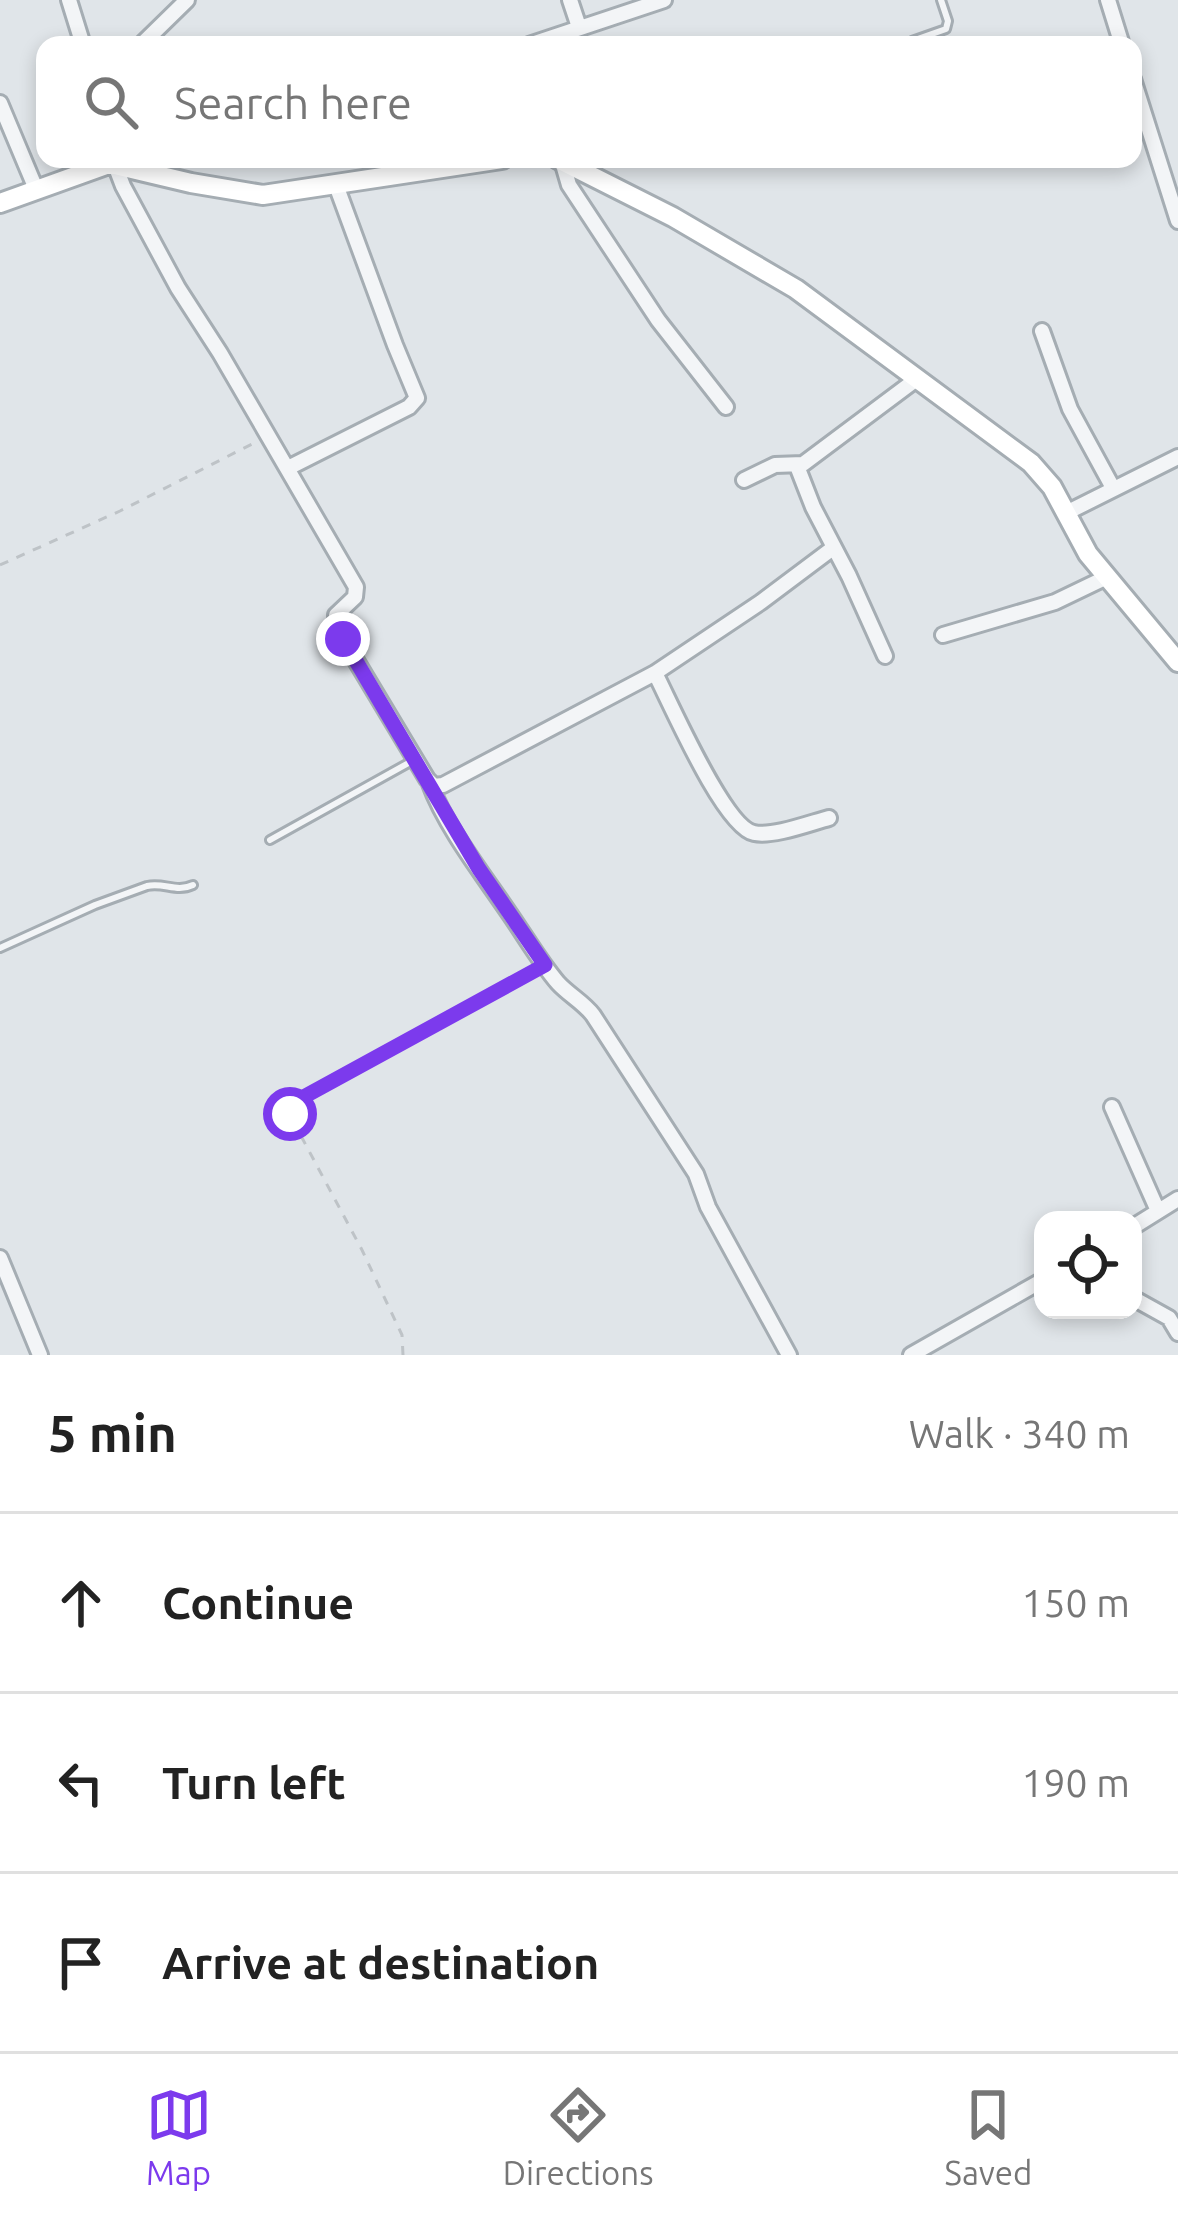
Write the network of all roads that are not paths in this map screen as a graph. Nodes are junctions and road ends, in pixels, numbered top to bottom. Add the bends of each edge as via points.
1 (69, 0) edge
2 (570, 0) edge
3 (664, 0) edge
4 (941, 0) edge
5 (1108, 0) edge
6 (185, 1) edge
7 (579, 26) junction
8 (80, 36) edge
9 (150, 36) edge
10 (553, 36) edge
11 (926, 36) edge
12 (1119, 36) edge
13 (0, 103) edge
14 (1142, 107) edge
15 (83, 168) edge
16 (116, 168) edge
17 (129, 168) edge
18 (445, 168) edge
19 (563, 168) edge
20 (576, 168) edge
21 (336, 185) junction
22 (36, 189) junction
23 (0, 203) edge
24 (1178, 221) edge
25 (1042, 331) dead end
26 (917, 378) junction
27 (726, 407) dead end
28 (1178, 457) edge
29 (797, 466) junction
30 (288, 469) junction
31 (744, 480) dead end
32 (1113, 488) junction
33 (1066, 513) junction
34 (833, 548) junction
35 (1107, 577) junction
36 (944, 635) dead end
37 (885, 656) dead end
38 (1178, 662) edge
39 (656, 673) junction
40 (415, 759) junction
41 (430, 784) junction
42 (829, 818) dead end
43 (270, 840) dead end
44 (193, 885) dead end
45 (0, 948) edge
46 (1112, 1108) dead end
47 (1171, 1208) edge
48 (1142, 1222) edge
49 (0, 1258) edge
50 (1034, 1285) edge
51 (1142, 1303) edge
52 (1178, 1333) edge
53 (40, 1355) edge
54 (789, 1355) edge
55 (910, 1355) edge

1 - 8 street
2 - 7 street
3 - 7 street
4 - 11 lane via 946,29
5 - 12 street
6 - 9 street
7 - 10 street
13 - 22 street
14 - 24 street
15 - 22 street
16 - 30 street
17 - 21 street via 246,194
18 - 21 street
19 - 27 street via 658,320
20 - 26 street via 796,290
21 - 30 street via 417,398
22 - 23 street
25 - 32 street via 1070,409
26 - 29 street
26 - 33 street via 1031,463
28 - 32 street
29 - 31 street via 775,464
29 - 34 street
30 - 40 street via 356,587 336,615 337,628
32 - 33 street
33 - 35 street
34 - 37 street
34 - 39 street
35 - 36 street via 1055,602
35 - 38 street
39 - 41 street via 443,785
39 - 42 street via 716,794 742,827 768,834
40 - 41 street
40 - 43 lane
41 - 54 street via 479,869 560,985 593,1015 696,1174
44 - 45 lane via 147,886
46 - 47 street
47 - 48 street
49 - 53 street
50 - 55 street
51 - 52 street

